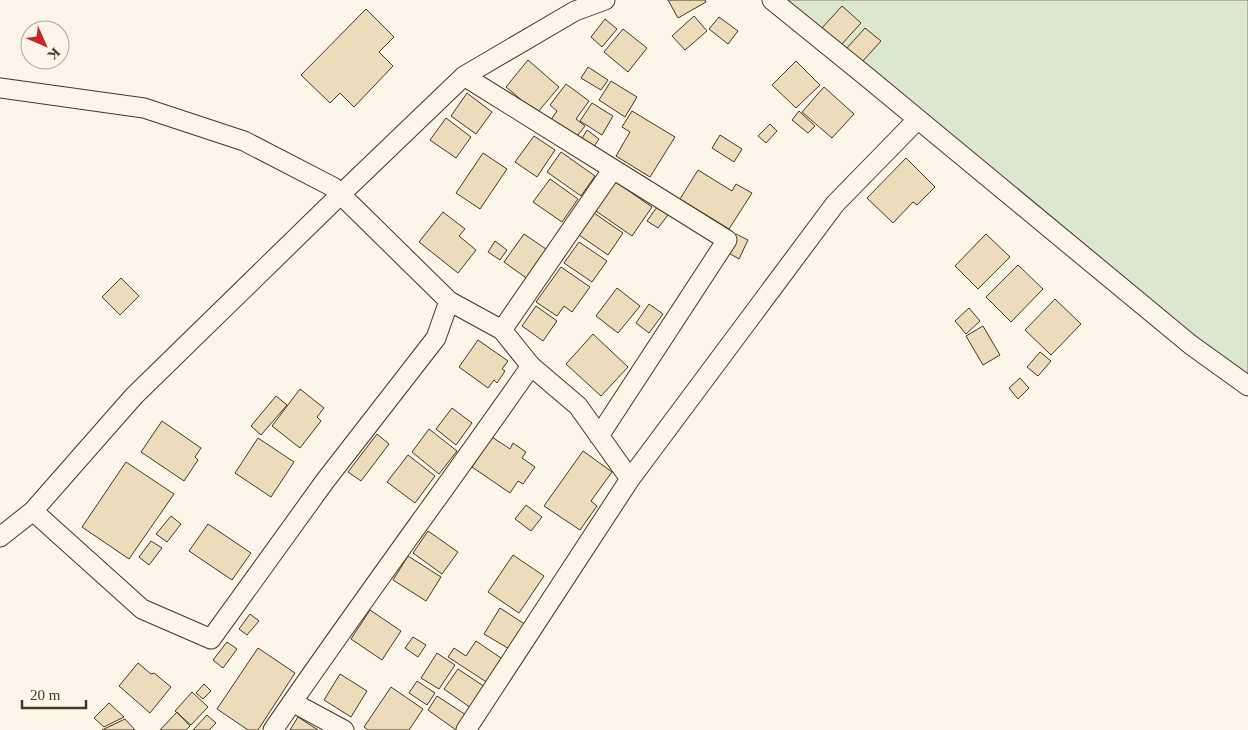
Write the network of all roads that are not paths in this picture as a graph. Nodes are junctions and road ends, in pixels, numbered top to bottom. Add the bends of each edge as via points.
1 (605, 0) edge
2 (772, 0) edge
3 (464, 76) junction
4 (0, 88) edge
5 (918, 119) junction
6 (613, 169) junction
7 (341, 194) junction
8 (449, 301) junction
9 (502, 330) junction
10 (531, 366) junction
11 (1248, 386) edge
12 (599, 436) junction
13 (630, 479) junction
14 (33, 511) junction
15 (0, 536) edge
16 (292, 702) junction
17 (273, 730) edge
18 (344, 730) edge
19 (466, 730) edge

1 - 3 street via 575,11
2 - 5 street
3 - 6 street
3 - 7 street
4 - 7 street via 144,108 244,141 334,187
5 - 11 street via 1191,345
5 - 13 street via 835,204
6 - 9 street
6 - 12 street via 727,240
7 - 8 street
7 - 14 street via 134,396
8 - 9 street
8 - 14 street via 436,338 325,481 211,639 142,609
9 - 10 street
10 - 12 street via 578,406
10 - 16 street
12 - 13 street
13 - 19 street
14 - 15 street
16 - 17 street
16 - 18 street

